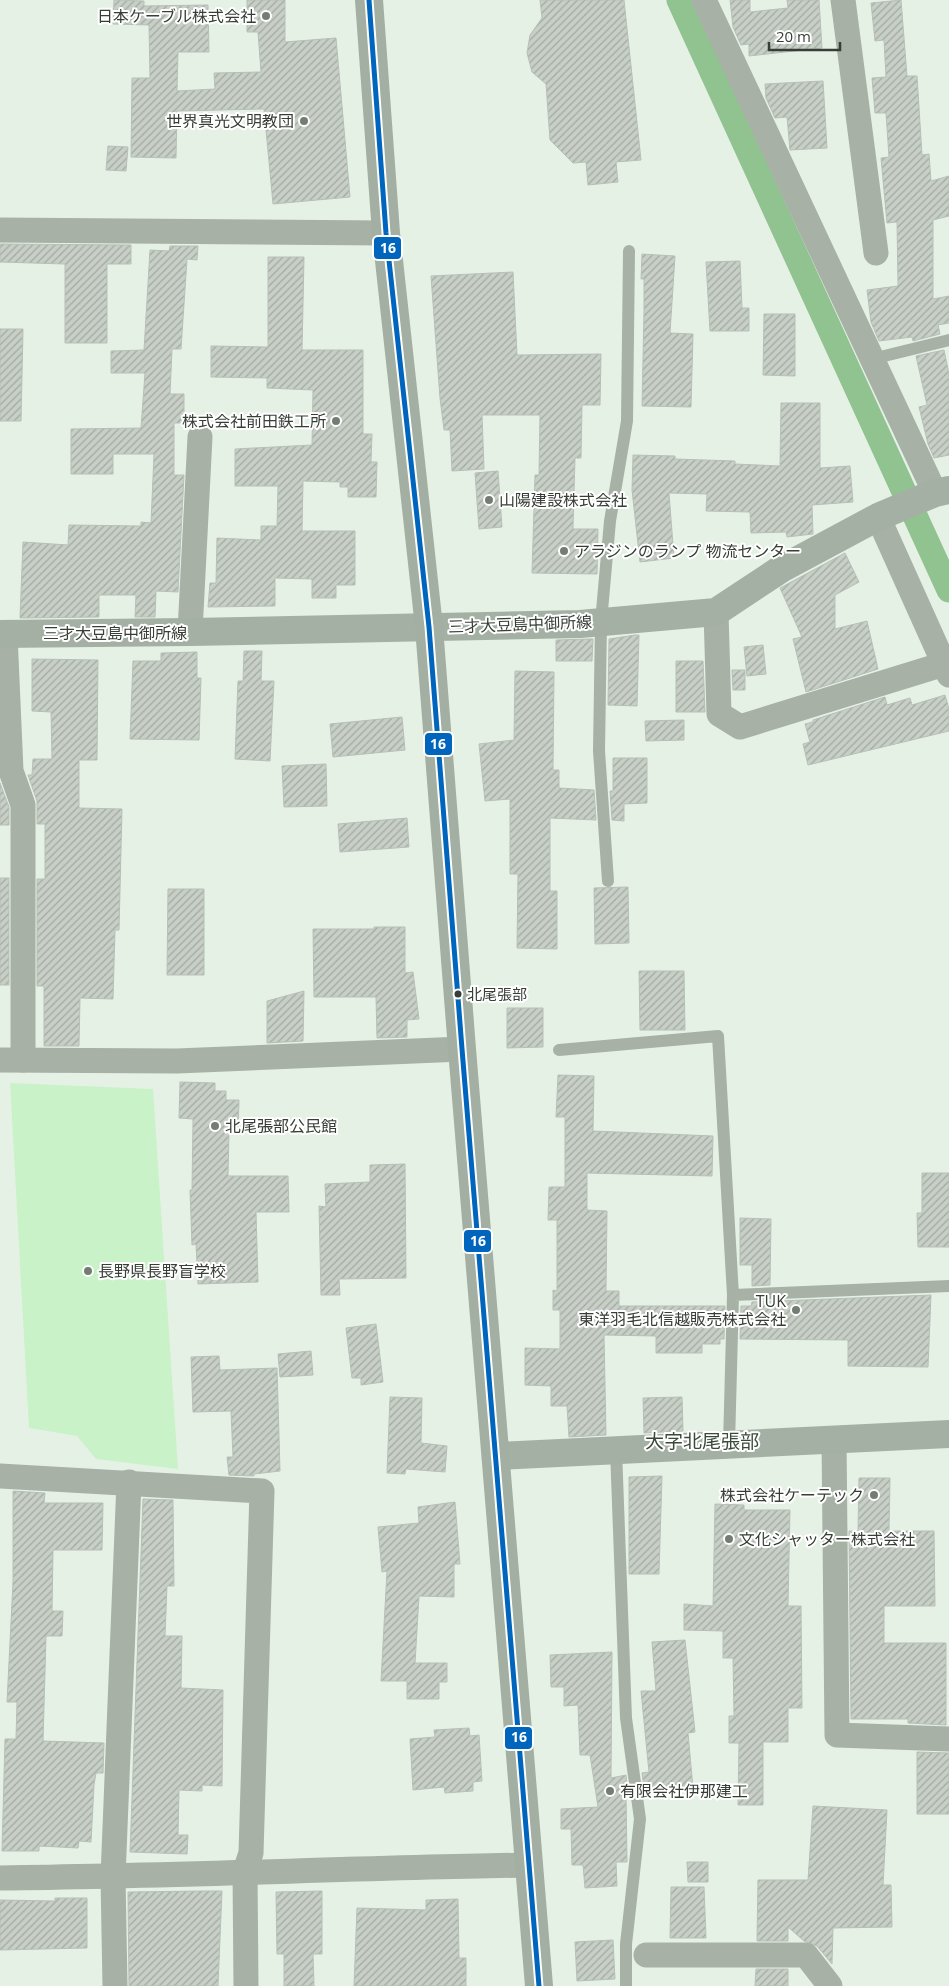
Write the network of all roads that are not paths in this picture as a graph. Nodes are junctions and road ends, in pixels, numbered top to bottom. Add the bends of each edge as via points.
1 (369, 0) edge
2 (704, 0) edge
3 (843, 0) edge
4 (0, 230) edge
5 (386, 233) junction
6 (629, 251) dead end
7 (876, 253) dead end
8 (949, 340) edge
9 (872, 359) junction
10 (200, 437) dead end
11 (942, 491) edge
12 (878, 517) junction
13 (716, 612) junction
14 (601, 622) junction
15 (429, 627) junction
16 (190, 632) junction
17 (3, 634) edge
18 (946, 670) edge
19 (608, 881) dead end
20 (462, 1050) junction
21 (559, 1050) dead end
22 (11, 1060) edge
23 (949, 1286) edge
24 (733, 1294) junction
25 (949, 1434) edge
26 (834, 1439) junction
27 (729, 1444) junction
28 (616, 1450) junction
29 (496, 1456) junction
30 (0, 1476) edge
31 (129, 1482) junction
32 (949, 1739) edge
33 (530, 1865) junction
34 (245, 1871) junction
35 (113, 1877) junction
36 (0, 1878) edge
37 (646, 1955) dead end
38 (114, 1986) edge
39 (246, 1986) edge
40 (539, 1986) edge
41 (626, 1986) edge
42 (830, 1986) edge

1 - 5 highway
2 - 9 street
3 - 7 street
4 - 5 street
5 - 15 highway
6 - 14 lane via 626,421 610,521
8 - 9 lane
9 - 11 street
10 - 16 street
11 - 12 main road, 三才大豆島中御所線
12 - 13 main road, 三才大豆島中御所線 via 781,569
12 - 18 street
13 - 14 main road, 三才大豆島中御所線
13 - 18 street via 719,714 740,727
14 - 15 main road, 三才大豆島中御所線
14 - 19 lane via 599,751
15 - 16 main road, 三才大豆島中御所線
15 - 20 highway
16 - 17 main road, 三才大豆島中御所線
17 - 22 street via 11,771 23,805
20 - 22 street via 177,1062
20 - 29 highway
21 - 24 lane via 718,1036
23 - 24 lane
24 - 27 lane
25 - 26 main road
26 - 27 main road
26 - 32 street via 837,1735
27 - 28 main road
28 - 29 main road
28 - 41 lane via 626,1718 640,1819 626,1944
29 - 33 highway
30 - 31 street
31 - 34 street via 262,1491 251,1853
31 - 35 street
33 - 34 street
33 - 40 highway
34 - 35 street
34 - 39 street
35 - 36 street
35 - 38 street
37 - 42 street via 806,1955

